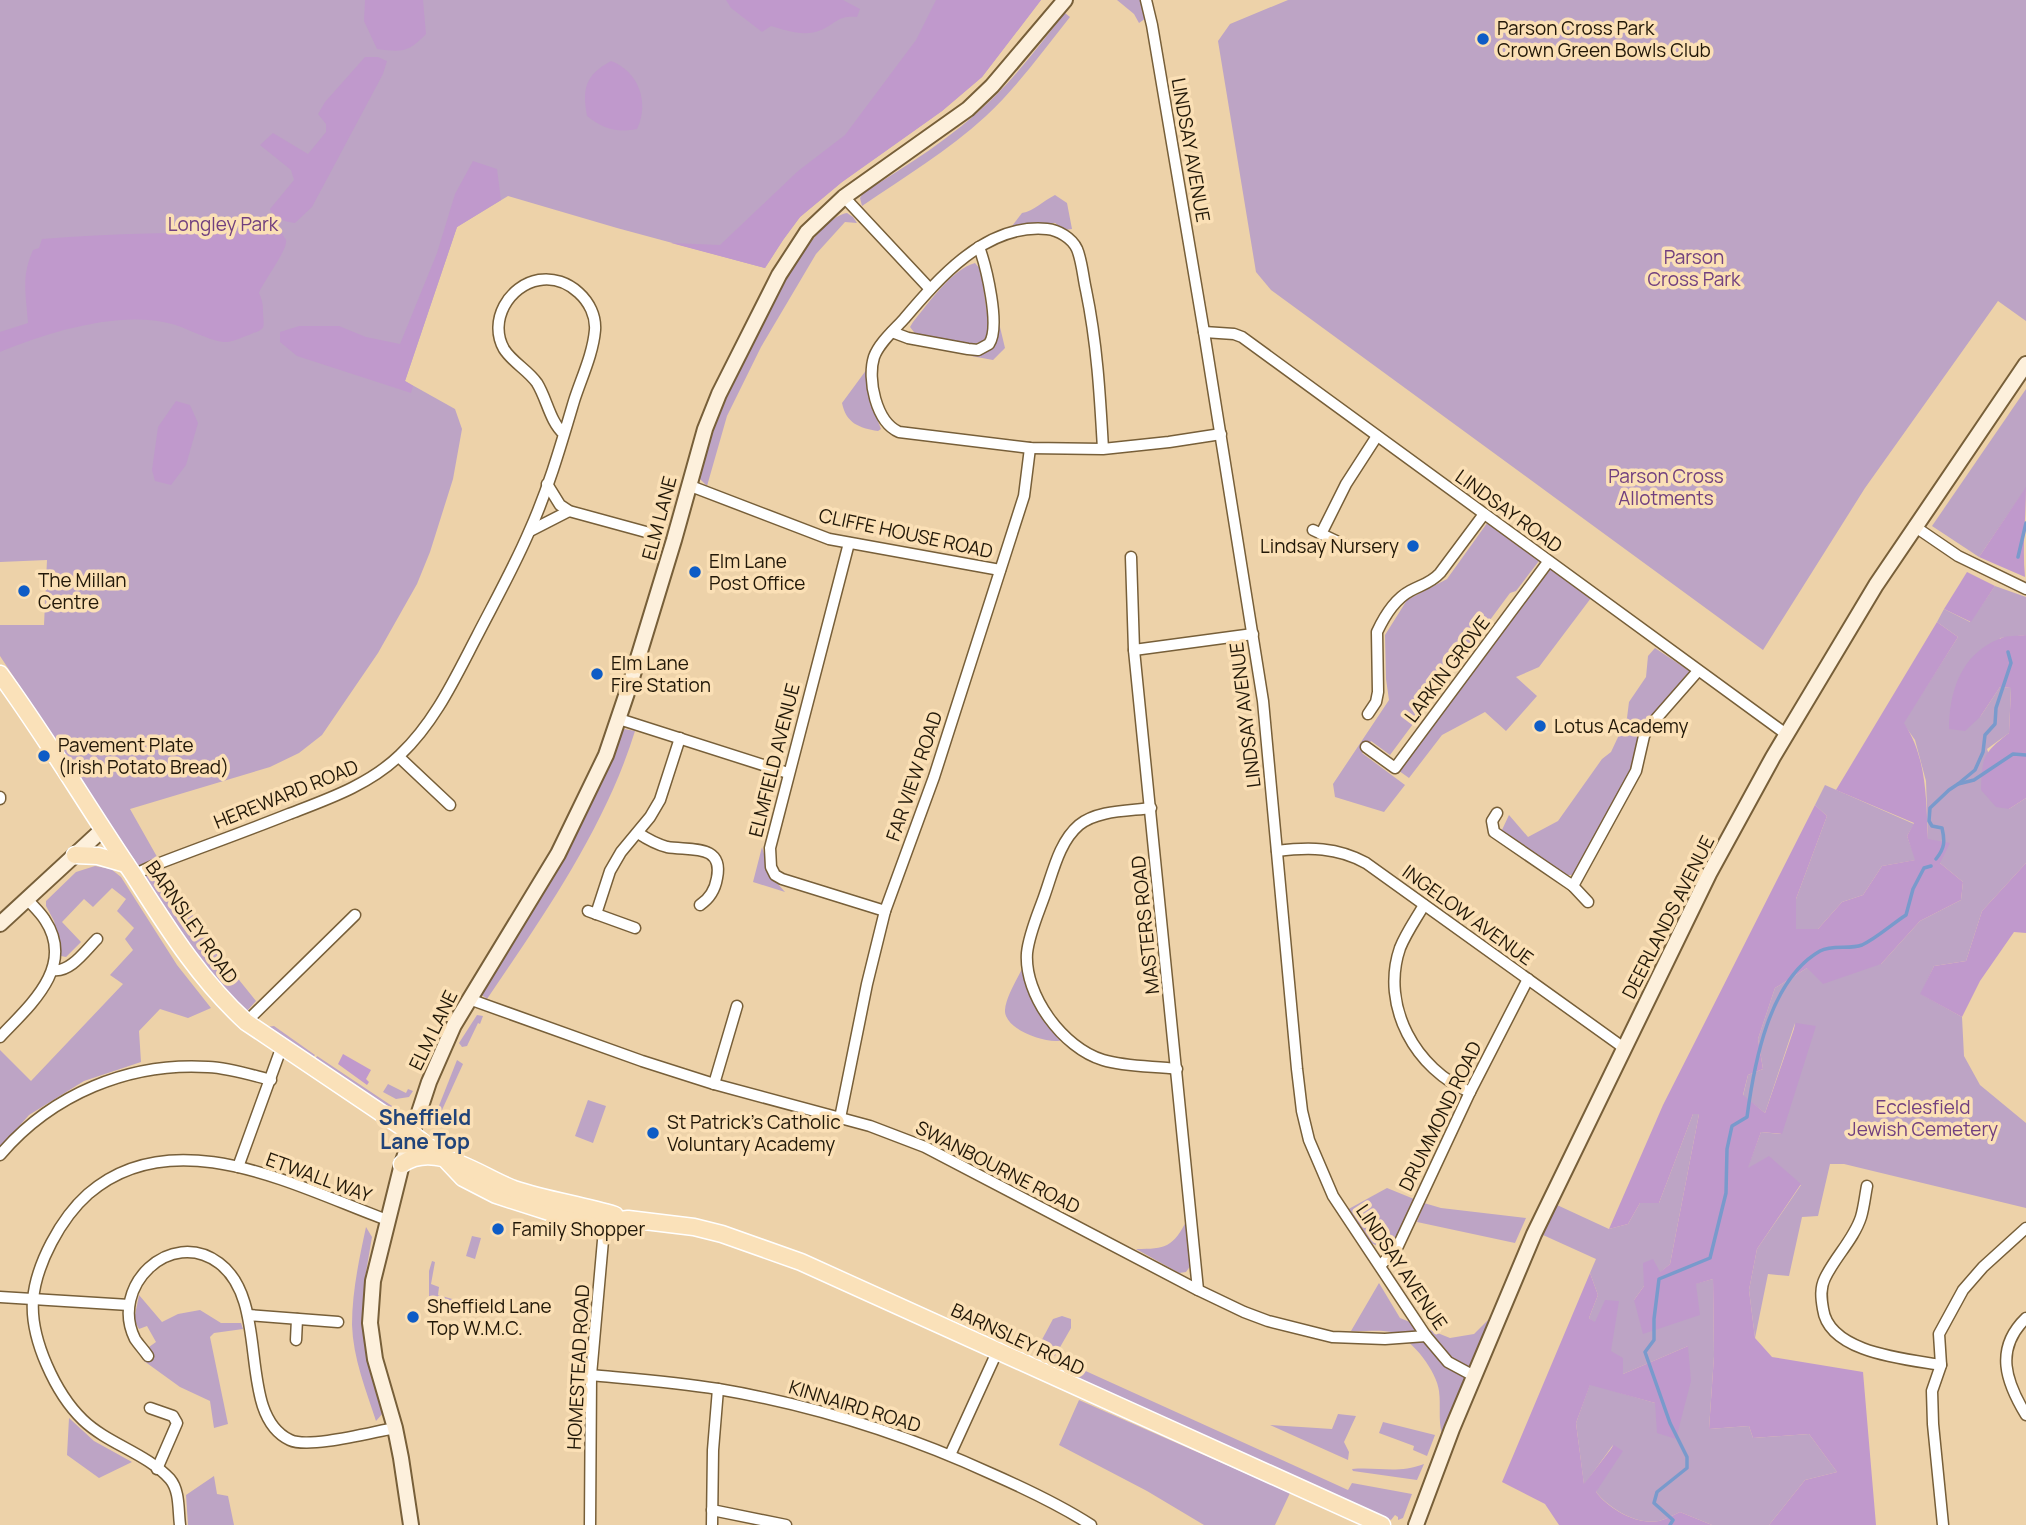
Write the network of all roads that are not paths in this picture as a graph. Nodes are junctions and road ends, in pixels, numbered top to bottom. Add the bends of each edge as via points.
1 (1065, 0) edge
2 (1146, 0) edge
3 (844, 197) junction
4 (979, 247) junction
5 (930, 289) junction
6 (892, 332) junction
7 (1205, 332) junction
8 (2026, 364) edge
9 (564, 434) junction
10 (1221, 434) junction
11 (1377, 436) junction
12 (1030, 448) junction
13 (1103, 449) junction
14 (547, 484) junction
15 (688, 485) junction
16 (569, 511) junction
17 (1484, 514) junction
18 (1914, 526) junction
19 (530, 531) junction
20 (657, 535) dead end
21 (849, 543) junction
22 (1360, 548) dead end
23 (1131, 557) dead end
24 (1548, 562) junction
25 (1000, 570) junction
26 (2026, 589) edge
27 (1253, 634) junction
28 (1134, 650) junction
29 (1699, 671) junction
30 (0, 674) edge
31 (1368, 713) dead end
32 (619, 719) junction
33 (1786, 734) junction
34 (680, 738) junction
35 (1366, 747) dead end
36 (399, 757) junction
37 (788, 773) junction
38 (450, 805) dead end
39 (1151, 808) junction
40 (1497, 813) dead end
41 (103, 829) junction
42 (638, 833) junction
43 (1277, 850) junction
44 (75, 855) junction
45 (130, 870) junction
46 (1573, 886) junction
47 (27, 899) junction
48 (1588, 902) dead end
49 (700, 905) dead end
50 (1424, 905) junction
51 (885, 911) junction
52 (355, 915) dead end
53 (0, 924) edge
54 (635, 928) dead end
55 (97, 939) dead end
56 (53, 970) junction
57 (1528, 979) junction
58 (469, 999) junction
59 (737, 1006) dead end
60 (246, 1022) junction
61 (0, 1037) edge
62 (282, 1046) junction
63 (1623, 1048) junction
64 (1177, 1069) junction
65 (271, 1080) junction
66 (714, 1084) junction
67 (1470, 1093) junction
68 (840, 1118) junction
69 (411, 1132) junction
70 (0, 1155) edge
71 (446, 1160) junction
72 (401, 1164) junction
73 (238, 1167) junction
74 (1867, 1186) dead end
75 (605, 1217) junction
76 (387, 1220) junction
77 (2026, 1228) edge
78 (1381, 1265) junction
79 (1198, 1290) junction
80 (0, 1297) edge
81 (33, 1300) junction
82 (129, 1306) junction
83 (248, 1315) junction
84 (2026, 1318) edge
85 (297, 1319) junction
86 (338, 1322) dead end
87 (1426, 1335) junction
88 (296, 1340) dead end
89 (997, 1352) junction
90 (148, 1356) dead end
91 (1941, 1365) junction
92 (592, 1375) junction
93 (1474, 1376) junction
94 (718, 1389) junction
95 (2022, 1400) edge
96 (150, 1408) dead end
97 (2026, 1415) edge
98 (395, 1428) junction
99 (950, 1455) junction
100 (157, 1469) junction
101 (712, 1510) junction
102 (180, 1525) edge
103 (411, 1525) edge
104 (590, 1525) edge
105 (712, 1525) edge
106 (786, 1525) edge
107 (1091, 1525) edge
108 (1382, 1525) edge
109 (1416, 1525) edge
110 (1943, 1525) edge

1 - 3 street, ELM LANE via 968,109
2 - 7 street, LINDSAY AVENUE
3 - 5 street
3 - 15 street, ELM LANE via 807,232 779,275 719,394
4 - 5 street
4 - 6 street via 994,331 989,344 968,349
4 - 13 street via 999,236 1041,229 1064,235 1077,248 1094,333
5 - 6 street
6 - 12 street via 874,357 873,372 876,404 891,429
7 - 10 street, LINDSAY AVENUE
7 - 11 street, LINDSAY ROAD via 1242,337
8 - 18 street, DEERLANDS AVENUE
9 - 9 street, HEREWARD ROAD via 592,342 594,319 586,301 571,288 538,280 517,291 502,308 500,340 535,381
9 - 14 street, HEREWARD ROAD
10 - 13 street
10 - 27 street, LINDSAY AVENUE
11 - 17 street, LINDSAY ROAD
11 - 22 street via 1317,532
12 - 13 street
12 - 25 street, FAR VIEW ROAD via 1024,496
14 - 16 street
14 - 19 street, HEREWARD ROAD
15 - 21 street, CLIFFE HOUSE ROAD
15 - 32 street, ELM LANE
16 - 19 street
16 - 20 street
17 - 24 street, LINDSAY ROAD
17 - 31 street via 1434,580 1400,597 1380,625 1378,692
18 - 26 street via 1958,556
18 - 33 street, DEERLANDS AVENUE
19 - 36 street, HEREWARD ROAD via 446,695
21 - 25 street, CLIFFE HOUSE ROAD
21 - 37 street, ELMFIELD AVENUE
23 - 28 street, MASTERS ROAD
24 - 29 street, LINDSAY ROAD
24 - 35 street, LARKIN GROVE via 1395,768
25 - 51 street, FAR VIEW ROAD via 934,777
27 - 28 street
27 - 43 street, LINDSAY AVENUE
28 - 39 street, MASTERS ROAD
29 - 33 street, LINDSAY ROAD
29 - 46 street via 1648,728 1636,771
30 - 41 main road, BARNSLEY ROAD
32 - 34 street
32 - 58 street, ELM LANE via 558,854
33 - 63 street, DEERLANDS AVENUE via 1709,874
34 - 37 street
34 - 42 street via 660,800
36 - 38 street
36 - 45 street, HEREWARD ROAD via 340,794 155,865
37 - 51 street, ELMFIELD AVENUE via 770,848 775,875
39 - 64 street, MASTERS ROAD
39 - 64 street via 1095,817 1067,838 1027,955 1037,999 1076,1045 1104,1060
40 - 46 street via 1492,821 1494,832
41 - 44 street
41 - 45 main road, BARNSLEY ROAD
42 - 49 street via 658,844 696,848 714,858 716,885
42 - 54 street via 621,852 592,912
43 - 50 street, INGELOW AVENUE via 1325,849 1354,857
43 - 78 street, LINDSAY AVENUE via 1297,1069 1309,1140 1333,1196
44 - 45 main road via 98,856
44 - 47 street
45 - 60 main road, BARNSLEY ROAD via 202,977
46 - 48 street
47 - 53 street
47 - 56 street via 51,932
50 - 57 street, INGELOW AVENUE
50 - 67 street via 1397,963 1399,1010 1420,1055 1447,1080
51 - 68 street, FAR VIEW ROAD
52 - 60 street
55 - 56 street via 69,966
56 - 61 street via 40,994
57 - 63 street, INGELOW AVENUE
57 - 67 street, DRUMMOND ROAD
58 - 66 street, SWANBOURNE ROAD
58 - 69 street, ELM LANE via 442,1051
59 - 66 street
60 - 62 main road, BARNSLEY ROAD
62 - 65 street
62 - 69 main road, BARNSLEY ROAD
63 - 93 street, DEERLANDS AVENUE via 1534,1234
64 - 79 street, MASTERS ROAD
65 - 70 street via 200,1067 167,1067 118,1077 64,1100
65 - 73 street
66 - 68 street, SWANBOURNE ROAD
67 - 78 street, DRUMMOND ROAD via 1398,1246
68 - 79 street, SWANBOURNE ROAD via 925,1147
69 - 71 main road, BARNSLEY ROAD
69 - 72 street, ELM LANE
71 - 72 main road via 419,1156
71 - 75 main road, BARNSLEY ROAD via 463,1178 496,1195 552,1213
72 - 76 street, ELM LANE
73 - 76 street, ETWALL WAY
73 - 81 street, ETWALL WAY via 188,1158 150,1163 115,1176 77,1204 60,1226
74 - 91 street via 1857,1226 1821,1290 1824,1317 1848,1343
75 - 89 main road, BARNSLEY ROAD via 694,1227 759,1247
75 - 92 street, HOMESTEAD ROAD
76 - 98 street, ELM LANE via 373,1281 370,1323
77 - 91 street via 1983,1267 1949,1313 1938,1334
78 - 87 street, LINDSAY AVENUE
79 - 87 street, SWANBOURNE ROAD via 1244,1312 1310,1333 1369,1339
80 - 81 street
81 - 82 street
81 - 100 street via 47,1366 67,1402 102,1436
82 - 83 street via 131,1293 146,1269 171,1254 193,1251 228,1270 237,1281
82 - 90 street via 131,1328
83 - 85 street
83 - 98 street via 262,1405 281,1434 291,1441 314,1443
84 - 95 street via 2014,1333 2005,1360
85 - 86 street
85 - 88 street
87 - 93 street, LINDSAY AVENUE via 1448,1362
89 - 99 street
89 - 108 main road, BARNSLEY ROAD
91 - 110 street via 1931,1391
92 - 94 street, KINNAIRD ROAD
92 - 104 street, HOMESTEAD ROAD
93 - 109 street, DEERLANDS AVENUE
94 - 99 street, KINNAIRD ROAD via 850,1420
94 - 101 street
95 - 97 street
96 - 100 street via 173,1416 177,1423
98 - 103 street, ELM LANE
99 - 107 street, KINNAIRD ROAD
100 - 102 street via 177,1491
101 - 105 street
101 - 106 street

